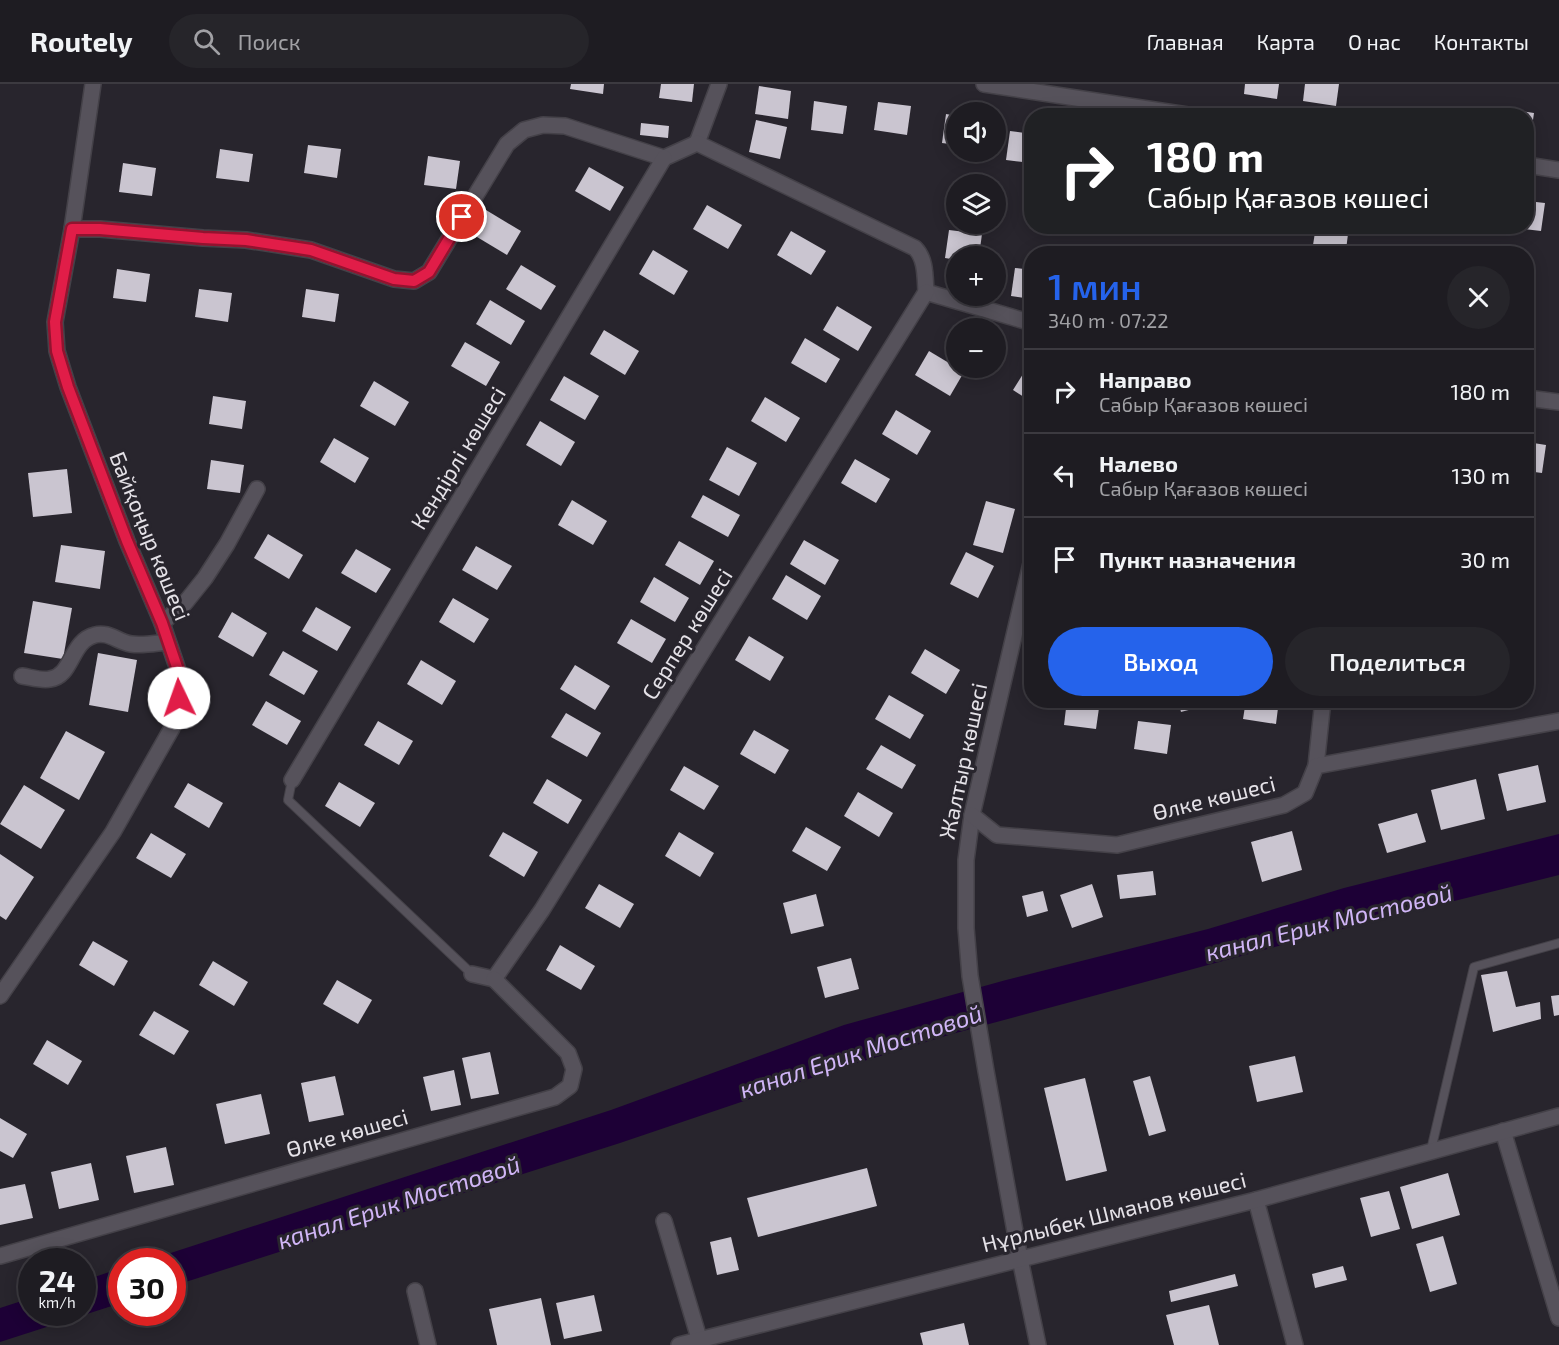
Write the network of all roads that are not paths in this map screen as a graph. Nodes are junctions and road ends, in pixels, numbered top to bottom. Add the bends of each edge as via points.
1 (93, 84) edge
2 (719, 84) edge
3 (984, 84) edge
4 (1142, 108) edge
5 (697, 143) junction
6 (664, 158) junction
7 (1534, 166) edge
8 (1559, 170) edge
9 (72, 229) junction
10 (926, 292) junction
11 (1024, 321) edge
12 (1534, 399) edge
13 (1559, 402) edge
14 (257, 489) dead end
15 (1024, 593) edge
16 (162, 623) junction
17 (168, 642) junction
18 (22, 676) dead end
19 (1322, 708) edge
20 (1559, 721) edge
21 (1316, 766) junction
22 (292, 780) joint
23 (972, 815) junction
24 (1559, 943) edge
25 (472, 974) joint
26 (494, 979) junction
27 (0, 996) edge
28 (1559, 1116) edge
29 (1503, 1131) junction
30 (1431, 1150) junction
31 (1256, 1200) junction
32 (664, 1221) dead end
33 (0, 1256) edge
34 (1020, 1259) junction
35 (415, 1291) dead end
36 (1559, 1318) edge
37 (701, 1342) edge
38 (428, 1345) edge
39 (679, 1345) edge
40 (1038, 1345) edge
41 (1295, 1345) edge

1 - 9 street, Байқоңыр көшесi
2 - 5 street
3 - 4 street
5 - 6 street
5 - 10 street via 915,248 924,263
6 - 9 street via 565,126 543,125 524,130 507,144 429,272 414,281 394,279 311,250 246,240
6 - 22 street, Кендірлі көшесі
7 - 8 street
9 - 16 street, Байқоңыр көшесi via 55,322 57,351 127,541
10 - 11 street
10 - 26 street, Серпер көшесі via 542,910
12 - 13 street
14 - 16 street via 205,578
15 - 23 street, Жалтыр көшесі
16 - 17 street, Байқоңыр көшесi
17 - 18 street via 132,644 108,635 90,636 77,646 62,674 50,680
17 - 27 street, Байқоңыр көшесi via 180,685 172,728 113,832
19 - 21 street, Өлке көшесі
20 - 21 street
21 - 23 street, Өлке көшесі via 1305,793 1284,806 1118,845 997,835
22 - 25 lane via 288,800
23 - 34 street, Жалтыр көшесі via 966,860 970,976
24 - 30 lane via 1474,966
25 - 26 street
26 - 33 street, Өлке көшесі via 568,1053 574,1069 570,1086 555,1097
28 - 29 street, Нұрлыбек Шманов көшесі
29 - 30 street, Нұрлыбек Шманов көшесі
29 - 36 street
30 - 31 street, Нұрлыбек Шманов көшесі
31 - 34 street, Нұрлыбек Шманов көшесі
31 - 41 street
32 - 37 street
34 - 37 street, Нұрлыбек Шманов көшесі
34 - 40 street, Жалтыр көшесі
35 - 38 street
37 - 39 street, Нұрлыбек Шманов көшесі

